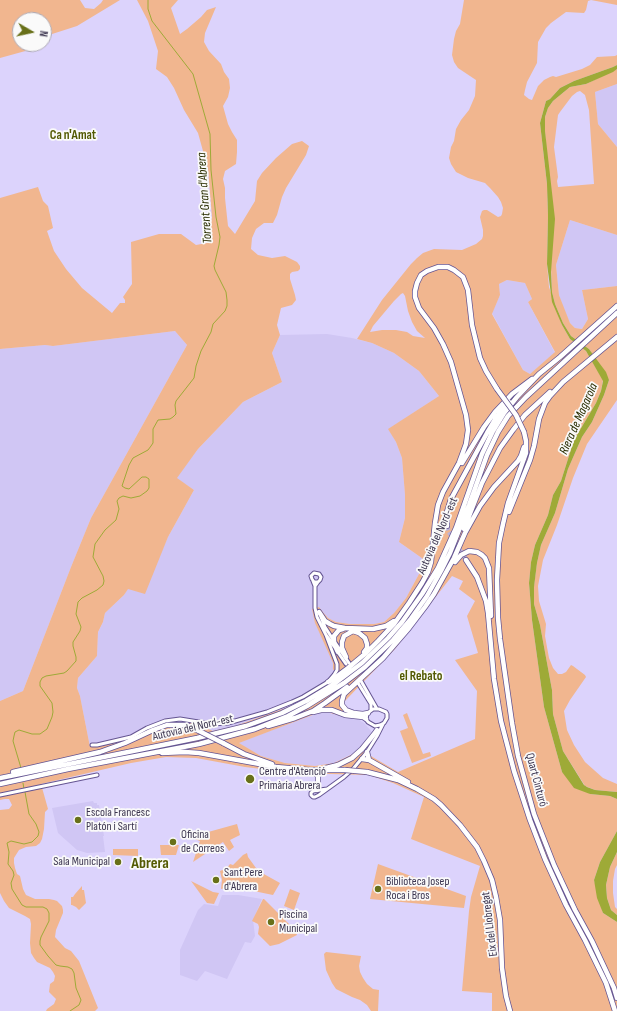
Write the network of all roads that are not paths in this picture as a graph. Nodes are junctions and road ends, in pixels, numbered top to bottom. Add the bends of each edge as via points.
1 (617, 306) edge
2 (614, 314) edge
3 (617, 337) edge
4 (540, 374) junction
5 (563, 382) junction
6 (528, 385) junction
7 (524, 432) junction
8 (454, 474) junction
9 (447, 526) tunnel mouth
10 (499, 551) junction
11 (466, 560) tunnel mouth
12 (450, 564) junction
13 (313, 581) junction
14 (318, 582) junction
15 (315, 586) junction
16 (439, 586) junction
17 (316, 603) junction
18 (319, 612) junction
19 (399, 616) junction
20 (345, 628) junction
21 (326, 635) junction
22 (334, 640) junction
23 (338, 652) junction
24 (385, 654) junction
25 (346, 657) junction
26 (359, 659) junction
27 (494, 679) junction
28 (328, 682) junction
29 (377, 709) junction
30 (369, 712) junction
31 (295, 718) junction
32 (366, 718) junction
33 (383, 724) junction
34 (376, 728) junction
35 (255, 729) junction
36 (376, 736) junction
37 (131, 737) junction
38 (92, 745) dead end
39 (119, 745) junction
40 (367, 752) junction
41 (148, 753) junction
42 (362, 758) junction
43 (369, 760) junction
44 (285, 768) junction
45 (309, 770) junction
46 (320, 770) junction
47 (328, 770) junction
48 (97, 774) dead end
49 (0, 777) edge
50 (0, 784) edge
51 (417, 789) junction
52 (321, 790) junction
53 (0, 795) edge
54 (617, 998) edge
55 (511, 1011) edge
56 (615, 1011) edge

1 - 2 highway, Autovia del Nord-est
2 - 4 highway, Autovia del Nord-est
2 - 35 highway, Autovia del Nord-est via 521,401 502,424 487,455 458,535 444,565 427,596 401,631 372,661 338,687 302,709
3 - 5 highway
4 - 6 highway, Autovia del Nord-est
4 - 8 highway via 517,389 499,406
5 - 10 highway via 542,410 530,460 512,502
5 - 12 highway via 525,415 500,448 482,483
6 - 9 highway via 492,424 449,504
6 - 49 highway, Autovia del Nord-est via 493,431 482,454 456,528 438,568 422,594 390,636 351,672 306,701 246,726
7 - 8 highway, bridge via 480,358 472,325 468,290 463,277 448,268 427,270 417,283 416,301 448,352 467,419 466,444
7 - 10 highway via 526,453 508,504
7 - 12 highway via 521,456 474,515
8 - 19 highway via 438,506 428,572
10 - 54 highway, Quart Cinturó via 497,591 500,639 518,756 534,814 554,865
11 - 27 highway via 477,577 486,601
12 - 16 highway
13 - 14 street
13 - 14 street via 311,576 317,573 321,577
13 - 15 street
14 - 15 street
15 - 17 street
16 - 24 highway via 409,628
16 - 27 highway via 456,559 463,553 476,552 485,558 488,568
17 - 18 street
17 - 21 street via 317,617
18 - 20 highway via 330,624
18 - 22 street
19 - 20 highway via 390,624 378,628
19 - 26 highway via 386,633
20 - 22 highway via 336,633
21 - 23 street
21 - 28 street via 337,664 337,670
22 - 23 highway
22 - 25 street
23 - 25 street via 347,664
24 - 30 highway via 343,698 342,705 349,712
24 - 31 highway via 332,698
25 - 26 highway via 342,648 344,636 356,632 367,641 366,651
26 - 28 highway
27 - 56 highway, Quart Cinturó via 501,721 530,820 566,905 606,983
28 - 37 street via 292,702 253,717 217,724 186,720 165,721
29 - 30 street
29 - 30 street via 359,682 371,704
29 - 33 street via 387,714
30 - 32 street
31 - 32 highway via 327,710
31 - 35 highway
32 - 34 street
33 - 34 street
33 - 36 street
34 - 36 street
34 - 46 highway via 362,750 352,758
35 - 41 highway, Autovia del Nord-est via 199,744
36 - 40 street
37 - 38 street
37 - 39 highway
39 - 44 highway, bridge via 167,725 186,725 262,761
39 - 49 highway
40 - 42 street
40 - 43 highway
41 - 44 highway via 199,753
41 - 50 highway, Autovia del Nord-est
42 - 43 highway
42 - 52 street via 348,773
43 - 51 highway
44 - 45 highway, Eix del Llobregat
45 - 46 highway, Eix del Llobregat
45 - 52 highway via 318,776 318,786
46 - 47 highway, Eix del Llobregat
47 - 51 highway, Eix del Llobregat, bridge via 367,772 391,778
47 - 52 highway via 320,776
48 - 53 street
51 - 55 highway, Eix del Llobregat via 447,807 455,815 469,831 491,871 500,908

